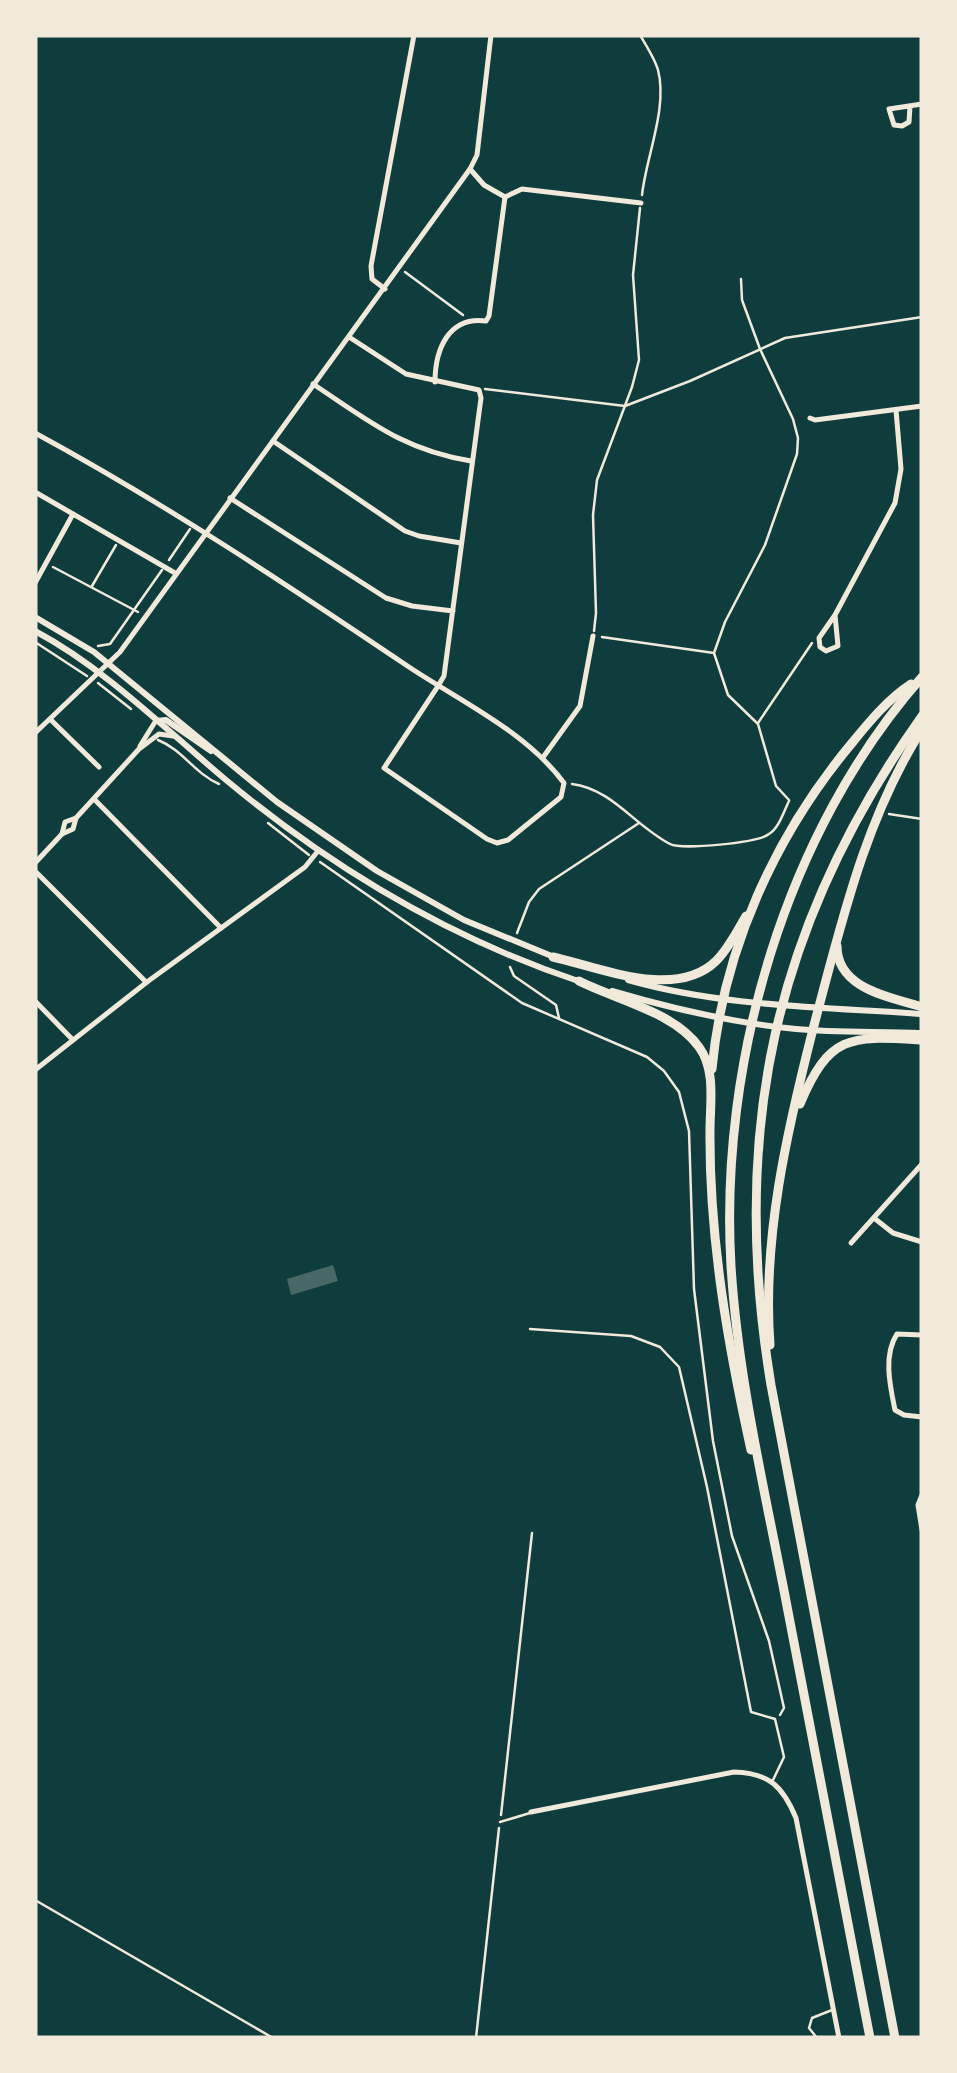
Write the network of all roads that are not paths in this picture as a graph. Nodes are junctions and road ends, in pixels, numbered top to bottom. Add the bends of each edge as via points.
1 (414, 35) edge
2 (492, 35) edge
3 (922, 104) edge
4 (910, 106) junction
5 (470, 169) junction
6 (505, 197) junction
7 (641, 204) road end
8 (385, 288) junction
9 (349, 337) junction
10 (435, 382) junction
11 (313, 384) junction
12 (922, 406) edge
13 (896, 410) junction
14 (810, 418) dead end
15 (35, 433) edge
16 (273, 441) junction
17 (472, 461) junction
18 (35, 492) edge
19 (230, 498) junction
20 (72, 514) junction
21 (205, 532) junction
22 (462, 543) junction
23 (176, 573) junction
24 (35, 583) edge
25 (454, 612) junction
26 (835, 614) junction
27 (35, 617) edge
28 (35, 631) edge
29 (593, 636) road end
30 (108, 663) junction
31 (95, 676) junction
32 (922, 677) edge
33 (438, 686) junction
34 (922, 716) edge
35 (50, 719) junction
36 (156, 721) junction
37 (922, 729) edge
38 (35, 733) edge
39 (176, 738) junction
40 (139, 749) junction
41 (221, 756) junction
42 (544, 756) junction
43 (99, 766) dead end
44 (94, 799) junction
45 (318, 850) junction
46 (35, 863) edge
47 (35, 871) edge
48 (755, 900) junction
49 (840, 923) junction
50 (222, 929) junction
51 (554, 957) junction
52 (579, 981) junction
53 (147, 982) junction
54 (725, 998) junction
55 (35, 1001) edge
56 (818, 1009) junction
57 (922, 1010) edge
58 (720, 1018) junction
59 (813, 1030) junction
60 (922, 1036) edge
61 (73, 1040) junction
62 (35, 1070) edge
63 (710, 1102) junction
64 (793, 1120) junction
65 (922, 1164) edge
66 (874, 1218) junction
67 (922, 1242) edge
68 (851, 1244) dead end
69 (530, 1329) dead end
70 (922, 1335) edge
71 (775, 1408) junction
72 (922, 1417) edge
73 (922, 1495) edge
74 (770, 1516) junction
75 (922, 1530) edge
76 (772, 1780) junction
77 (531, 1812) joint
78 (500, 1822) road end
79 (834, 2010) junction
80 (817, 2038) edge
81 (839, 2038) edge
82 (870, 2038) edge
83 (895, 2038) edge

1 - 8 street via 371,266 372,279
2 - 5 street
3 - 4 street
4 - 4 street via 889,109 894,125 909,122
5 - 6 street
5 - 8 street
6 - 7 street via 522,189
6 - 10 street via 486,321 458,324 440,349
8 - 9 street
9 - 10 street via 391,367
9 - 11 street
10 - 17 street via 478,390
11 - 16 street
11 - 17 street via 394,438
12 - 13 street
13 - 14 street
13 - 26 street via 901,468 895,502
15 - 21 street
16 - 19 street
16 - 22 street via 405,530
17 - 22 street
18 - 20 street
19 - 21 street
19 - 25 street via 386,598
20 - 23 street
20 - 24 street
21 - 23 street
21 - 33 street
22 - 25 street
23 - 30 street
25 - 33 street
26 - 26 street via 820,638 826,651 838,646
27 - 30 main road
28 - 31 main road
29 - 42 street via 580,706
30 - 31 street
30 - 41 main road
31 - 35 street
31 - 36 main road
32 - 48 highway via 878,713 824,778
32 - 74 highway via 838,800 794,889 746,1047 733,1148 731,1266
33 - 42 street
33 - 42 street via 384,768 487,840 517,834 561,797 564,783
34 - 71 highway via 838,853 792,966 772,1046 758,1139 755,1242
35 - 38 street
35 - 43 street
36 - 39 main road
36 - 40 street
36 - 41 main road via 166,720
37 - 49 highway via 883,802
39 - 40 street via 158,734
39 - 45 main road
40 - 44 street
41 - 51 main road via 409,891
44 - 46 street
44 - 50 street
45 - 50 street
45 - 52 main road via 447,930
47 - 53 street
48 - 51 highway via 721,956 685,979 644,978
48 - 54 highway
49 - 56 highway
49 - 57 highway via 837,954 847,975
50 - 53 street
51 - 54 main road via 643,984
52 - 58 main road
52 - 63 highway via 667,1020 692,1039 706,1062
53 - 61 street
54 - 56 main road
54 - 58 highway
55 - 61 street
56 - 57 main road
56 - 59 highway
58 - 59 main road
58 - 63 highway
59 - 60 main road
59 - 64 highway
60 - 64 highway via 856,1038 832,1051
61 - 62 street
63 - 74 highway via 720,1285
64 - 71 highway via 769,1263
65 - 66 street
66 - 67 street via 893,1234
66 - 68 street
69 - 76 lane via 631,1336 675,1360 750,1712 775,1720 784,1756
70 - 72 street via 896,1334 889,1368 896,1410
71 - 83 highway
73 - 75 street
74 - 82 highway
76 - 77 street via 734,1772
76 - 79 street via 796,1818
77 - 78 lane
79 - 80 lane via 812,2018 809,2028
79 - 81 street

